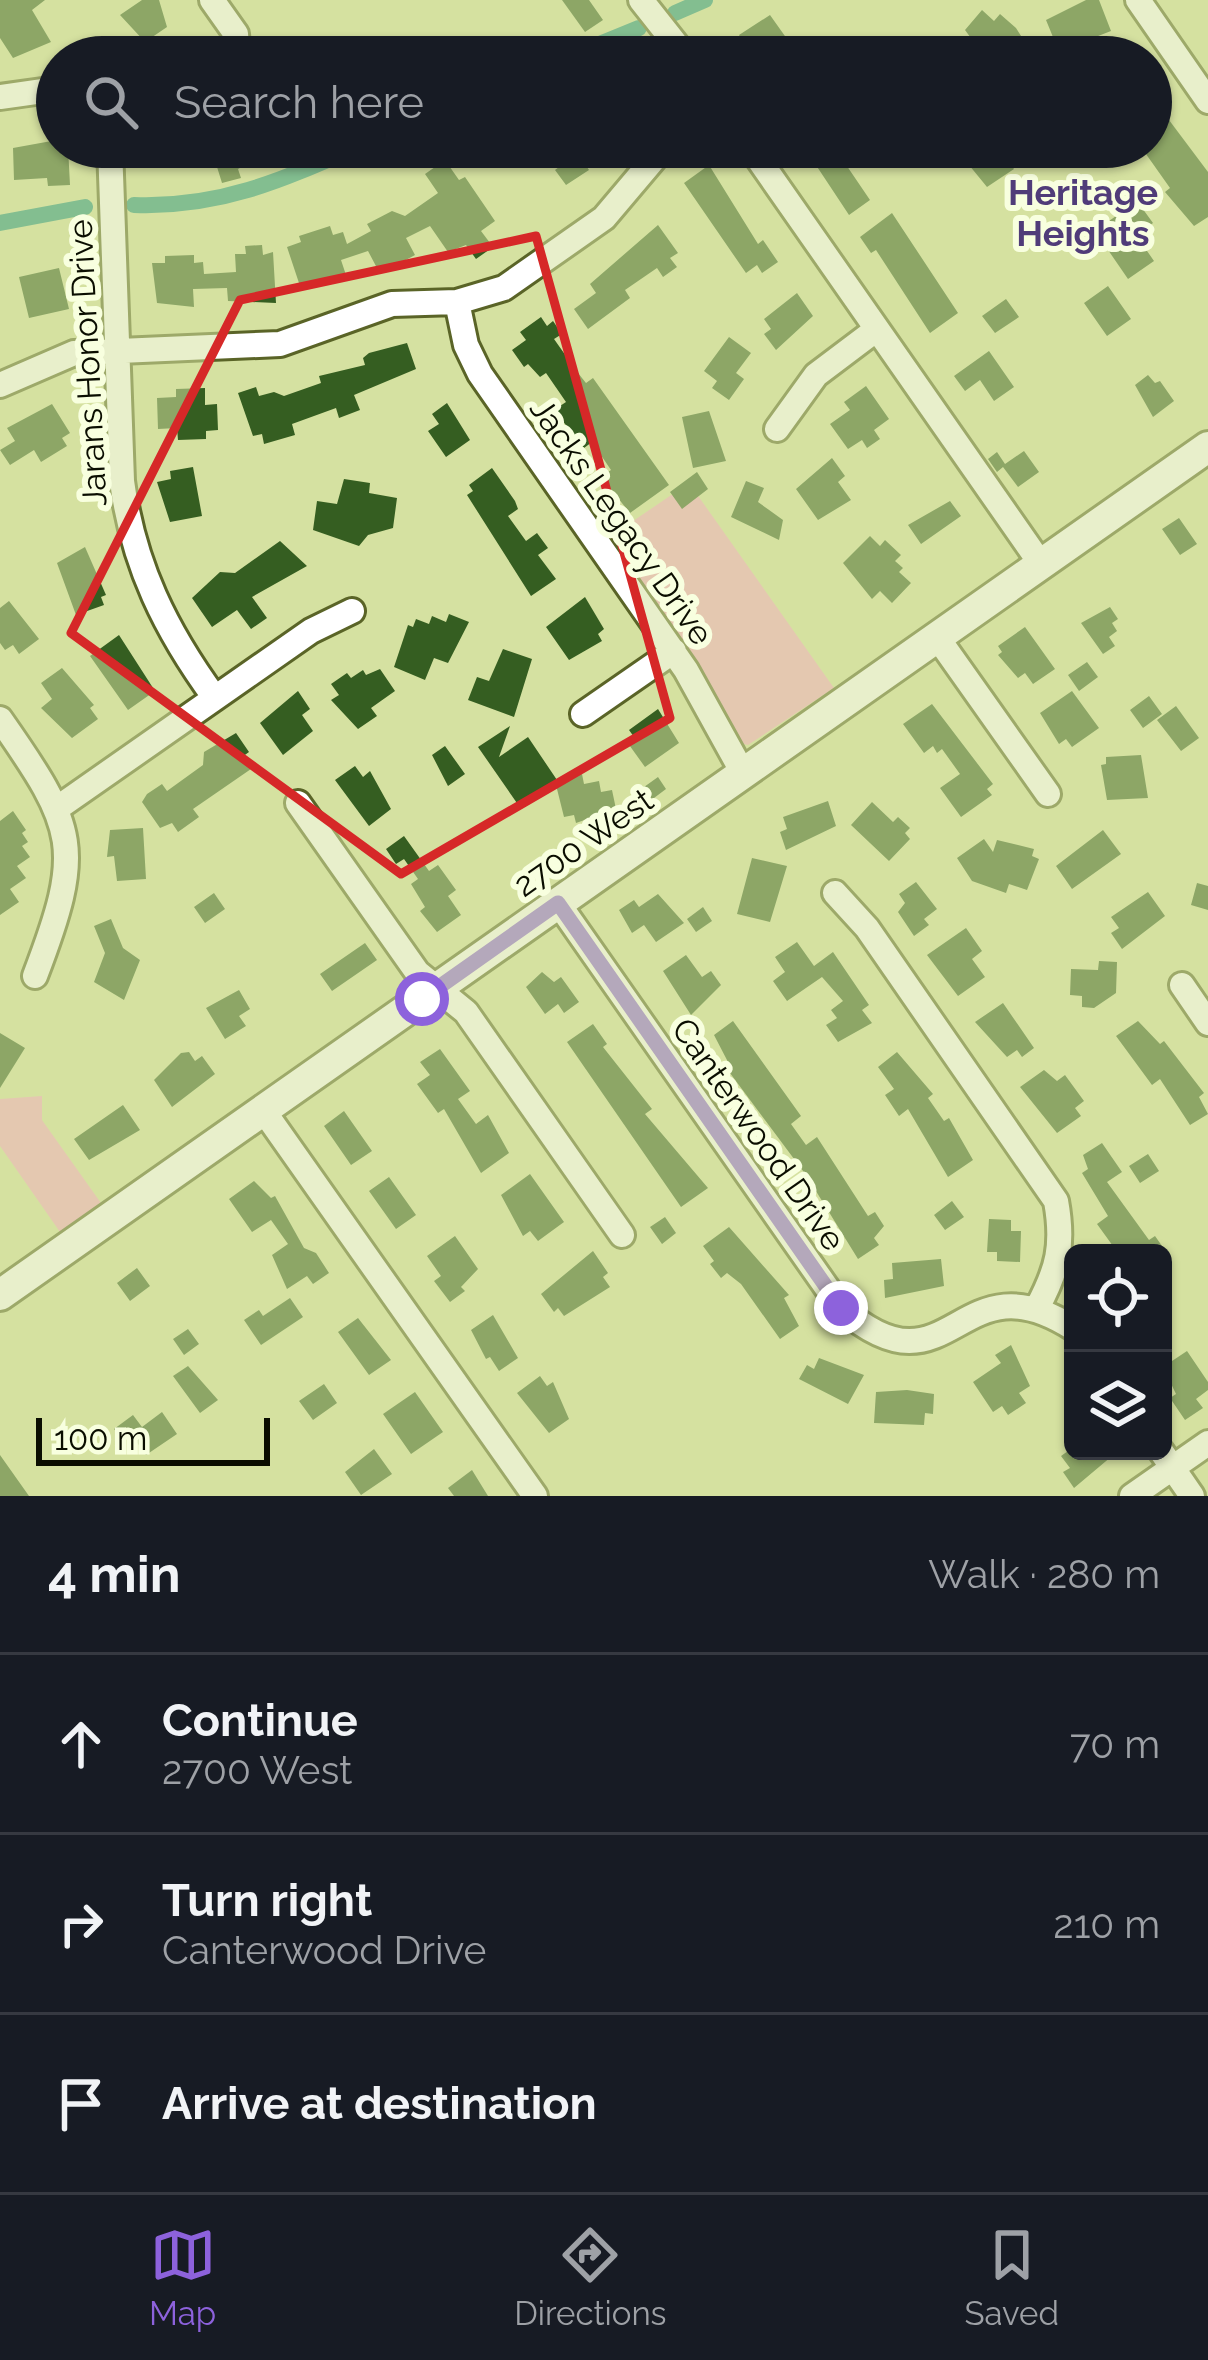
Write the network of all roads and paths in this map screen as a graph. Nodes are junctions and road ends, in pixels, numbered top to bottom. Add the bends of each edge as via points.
1 (212, 0) edge
2 (641, 0) edge
3 (1138, 0) edge
4 (236, 36) edge
5 (669, 36) edge
6 (1163, 36) edge
7 (1172, 49) edge
8 (36, 91) edge
9 (0, 97) edge
10 (1208, 101) edge
11 (111, 168) edge
12 (645, 168) edge
13 (765, 168) edge
14 (457, 302) junction
15 (877, 329) junction
16 (117, 350) junction
17 (0, 385) edge
18 (777, 429) dead end
19 (1208, 447) edge
20 (1041, 564) junction
21 (352, 610) dead end
22 (938, 637) junction
23 (674, 651) junction
24 (215, 698) junction
25 (584, 714) dead end
26 (0, 719) edge
27 (743, 773) junction
28 (1048, 794) dead end
29 (298, 803) dead end
30 (59, 807) junction
31 (835, 893) dead end
32 (558, 903) junction
33 (35, 976) dead end
34 (1181, 985) dead end
35 (438, 988) junction
36 (1208, 1022) edge
37 (263, 1110) junction
38 (622, 1235) dead end
39 (0, 1295) edge
40 (1036, 1308) junction
41 (1064, 1323) edge
42 (1208, 1443) edge
43 (1172, 1458) edge
44 (1167, 1460) edge
45 (535, 1496) edge
46 (1132, 1496) edge
47 (1192, 1496) edge

1 - 4 street
2 - 5 street
3 - 6 street
7 - 10 street
8 - 9 street
11 - 16 street, Jarans Honor Drive
12 - 14 street via 585,234 516,282
13 - 15 street
14 - 16 street via 392,304 280,344
14 - 23 street, Jacks Legacy Drive via 480,374
15 - 18 street via 817,375
15 - 20 street
16 - 17 street via 60,356
16 - 24 street, Jarans Honor Drive via 122,482 136,554 165,623
19 - 20 main road, 2700 West
20 - 22 main road, 2700 West
21 - 24 street
22 - 27 main road, 2700 West
22 - 28 street
23 - 25 street
23 - 27 street, Jacks Legacy Drive
24 - 30 street
26 - 30 street
27 - 32 main road, 2700 West
29 - 35 street via 417,972
30 - 33 street via 66,887
31 - 40 street via 1056,1201 1064,1240
32 - 35 main road, 2700 West
32 - 40 street, Canterwood Drive via 841,1308 873,1335 903,1346 1007,1303
34 - 36 street
35 - 37 main road, 2700 West
35 - 38 street via 466,1012
37 - 39 main road, 2700 West
37 - 45 street
40 - 41 street
42 - 43 street
44 - 46 street
44 - 47 street

